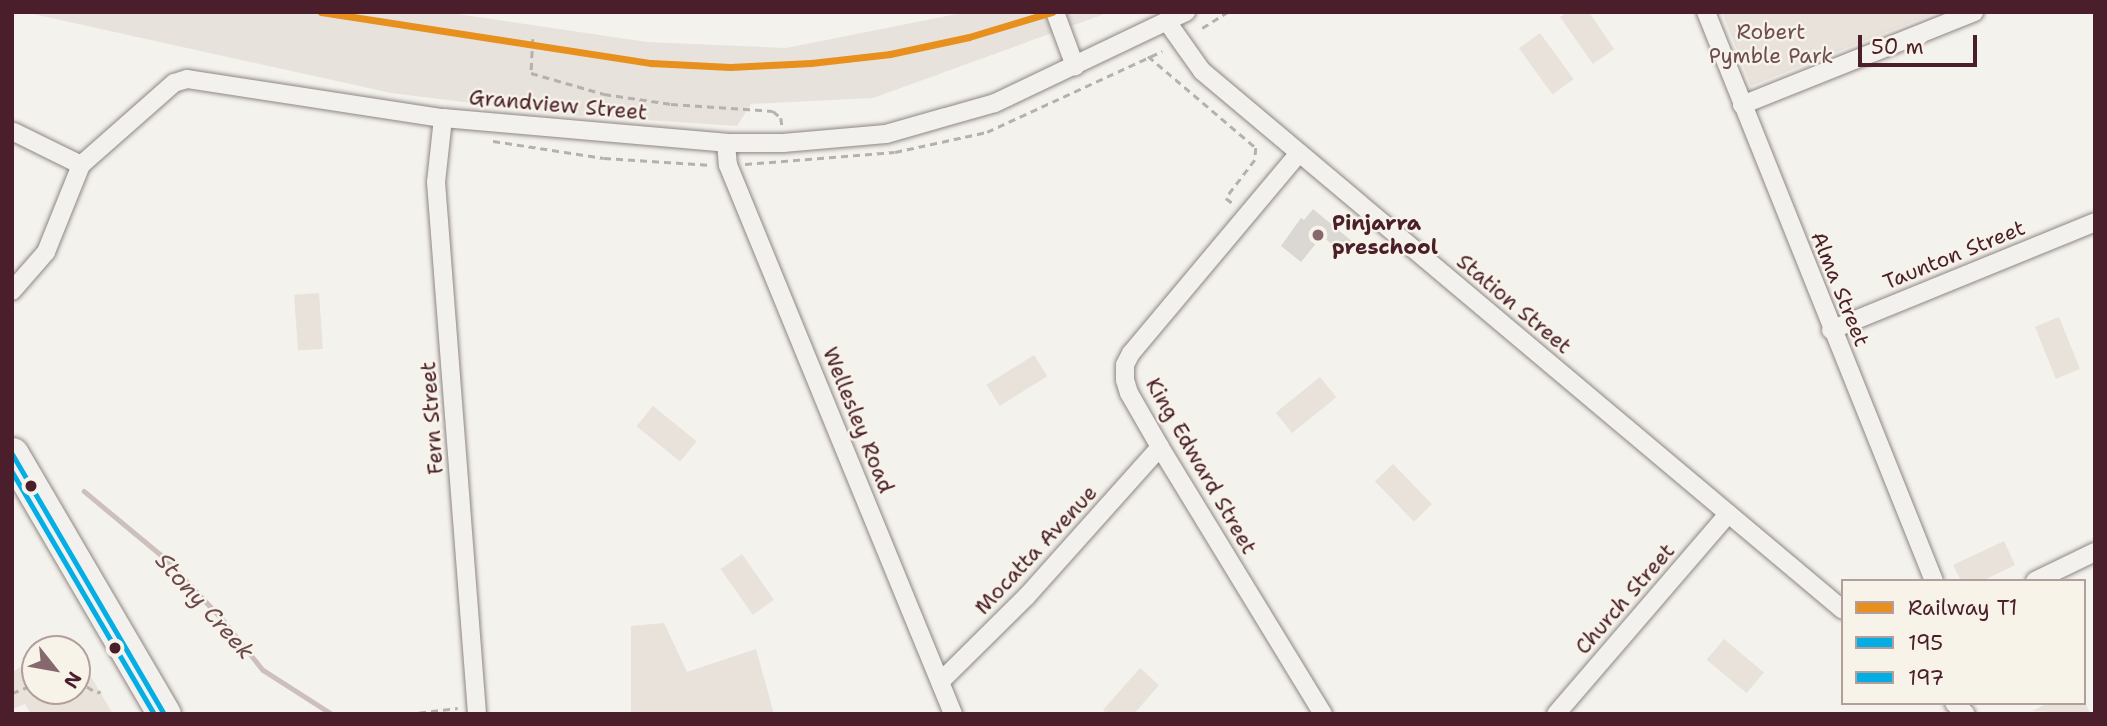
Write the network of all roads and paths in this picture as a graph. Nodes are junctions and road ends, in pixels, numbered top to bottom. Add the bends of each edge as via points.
1 (1055, 12) edge
2 (1186, 12) edge
3 (1228, 12) edge
4 (1706, 12) edge
5 (1975, 12) edge
6 (1168, 23) junction
7 (1202, 28) dead end
8 (533, 39) dead end
9 (1148, 55) dead end
10 (1074, 66) junction
11 (1742, 106) junction
12 (443, 118) junction
13 (14, 132) edge
14 (481, 139) dead end
15 (726, 142) junction
16 (783, 143) junction
17 (1300, 153) junction
18 (744, 164) dead end
19 (752, 164) dead end
20 (81, 165) junction
21 (716, 165) dead end
22 (1238, 208) dead end
23 (2095, 222) edge
24 (12, 291) edge
25 (1831, 330) junction
26 (1160, 447) junction
27 (12, 454) edge
28 (12, 495) edge
29 (1728, 513) junction
30 (2095, 552) edge
31 (1933, 579) edge
32 (2039, 579) edge
33 (1841, 608) edge
34 (941, 681) junction
35 (91, 689) edge
36 (101, 691) dead end
37 (477, 708) edge
38 (142, 714) edge
39 (164, 714) edge
40 (407, 714) edge
41 (953, 714) edge
42 (1323, 714) edge
43 (1556, 714) edge

1 - 10 street
2 - 6 street, Grandview Street
3 - 7 path
4 - 11 street, Alma Street
5 - 11 street
6 - 10 street, Grandview Street
6 - 17 street, Station Street via 1202,71
8 - 16 path via 531,73 604,94 773,111 781,118
9 - 22 path via 1256,148 1255,160 1226,198
10 - 16 street, Grandview Street via 995,103 933,122 886,134
11 - 25 street, Alma Street
12 - 15 street, Grandview Street
12 - 20 street, Grandview Street via 187,79 174,83
12 - 37 street, Fern Street via 436,181
13 - 20 street
14 - 21 path via 604,158
15 - 16 street, Grandview Street
15 - 34 street, Wellesley Road via 728,165
17 - 26 street, King Edward Street via 1130,352 1125,365 1129,393
17 - 29 street, Station Street
18 - 19 path
20 - 24 street, Grandview Street via 46,252
23 - 25 street, Taunton Street
25 - 31 street, Alma Street
26 - 34 street, Mocatta Avenue via 1026,597
26 - 42 street, King Edward Street
27 - 39 highway
28 - 38 highway
29 - 33 street, Station Street
29 - 43 street, Church Street
30 - 32 street
34 - 41 street, Wellesley Road
35 - 36 path
37 - 40 path

